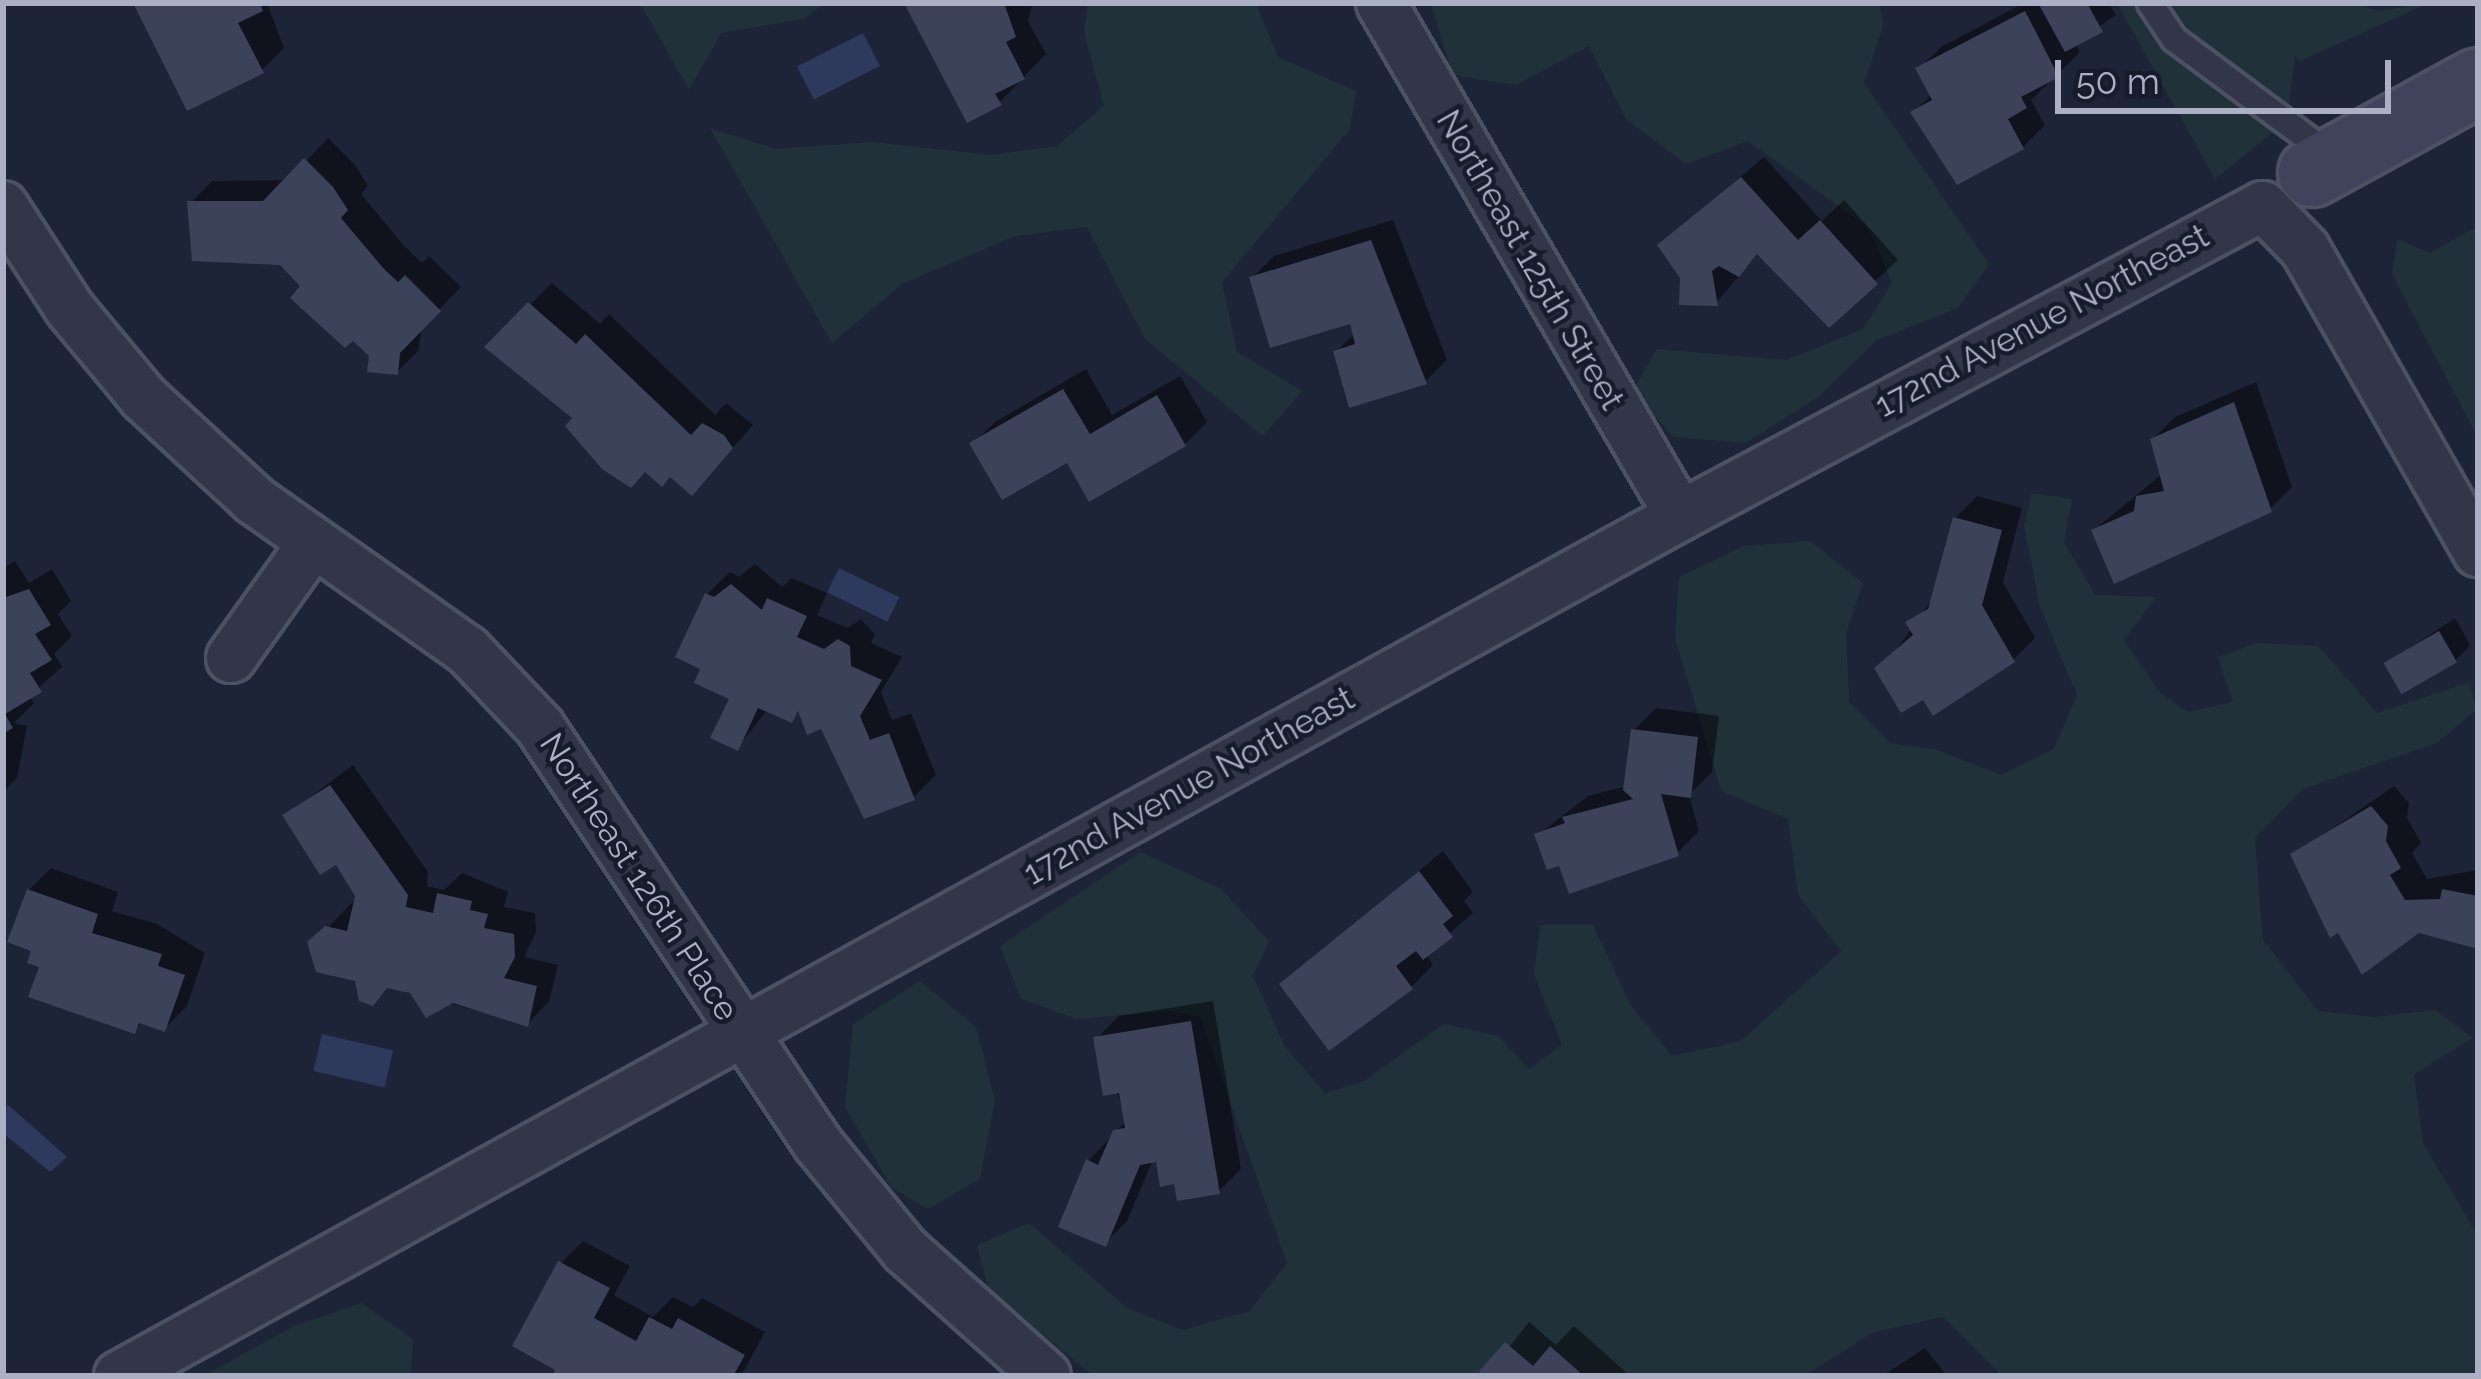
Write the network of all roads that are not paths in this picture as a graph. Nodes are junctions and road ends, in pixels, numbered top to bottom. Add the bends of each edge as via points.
1 (1382, 3) edge
2 (2150, 3) edge
3 (2478, 82) edge
4 (2304, 179) junction
5 (3, 206) edge
6 (1680, 516) junction
7 (313, 543) junction
8 (2478, 552) edge
9 (231, 658) dead end
10 (741, 1033) junction
11 (119, 1376) edge
12 (1046, 1376) edge

1 - 6 street, Northeast 125th Street
2 - 4 lane
3 - 4 street, 172nd Avenue Northeast
4 - 6 street, 172nd Avenue Northeast
4 - 8 street via 2305,249
5 - 7 street, Northeast 126th Place via 70,309 144,398
6 - 10 street, 172nd Avenue Northeast
7 - 9 street
7 - 10 street, Northeast 126th Place via 467,650 540,727
10 - 11 street, 172nd Avenue Northeast
10 - 12 street, Northeast 126th Place via 905,1250

